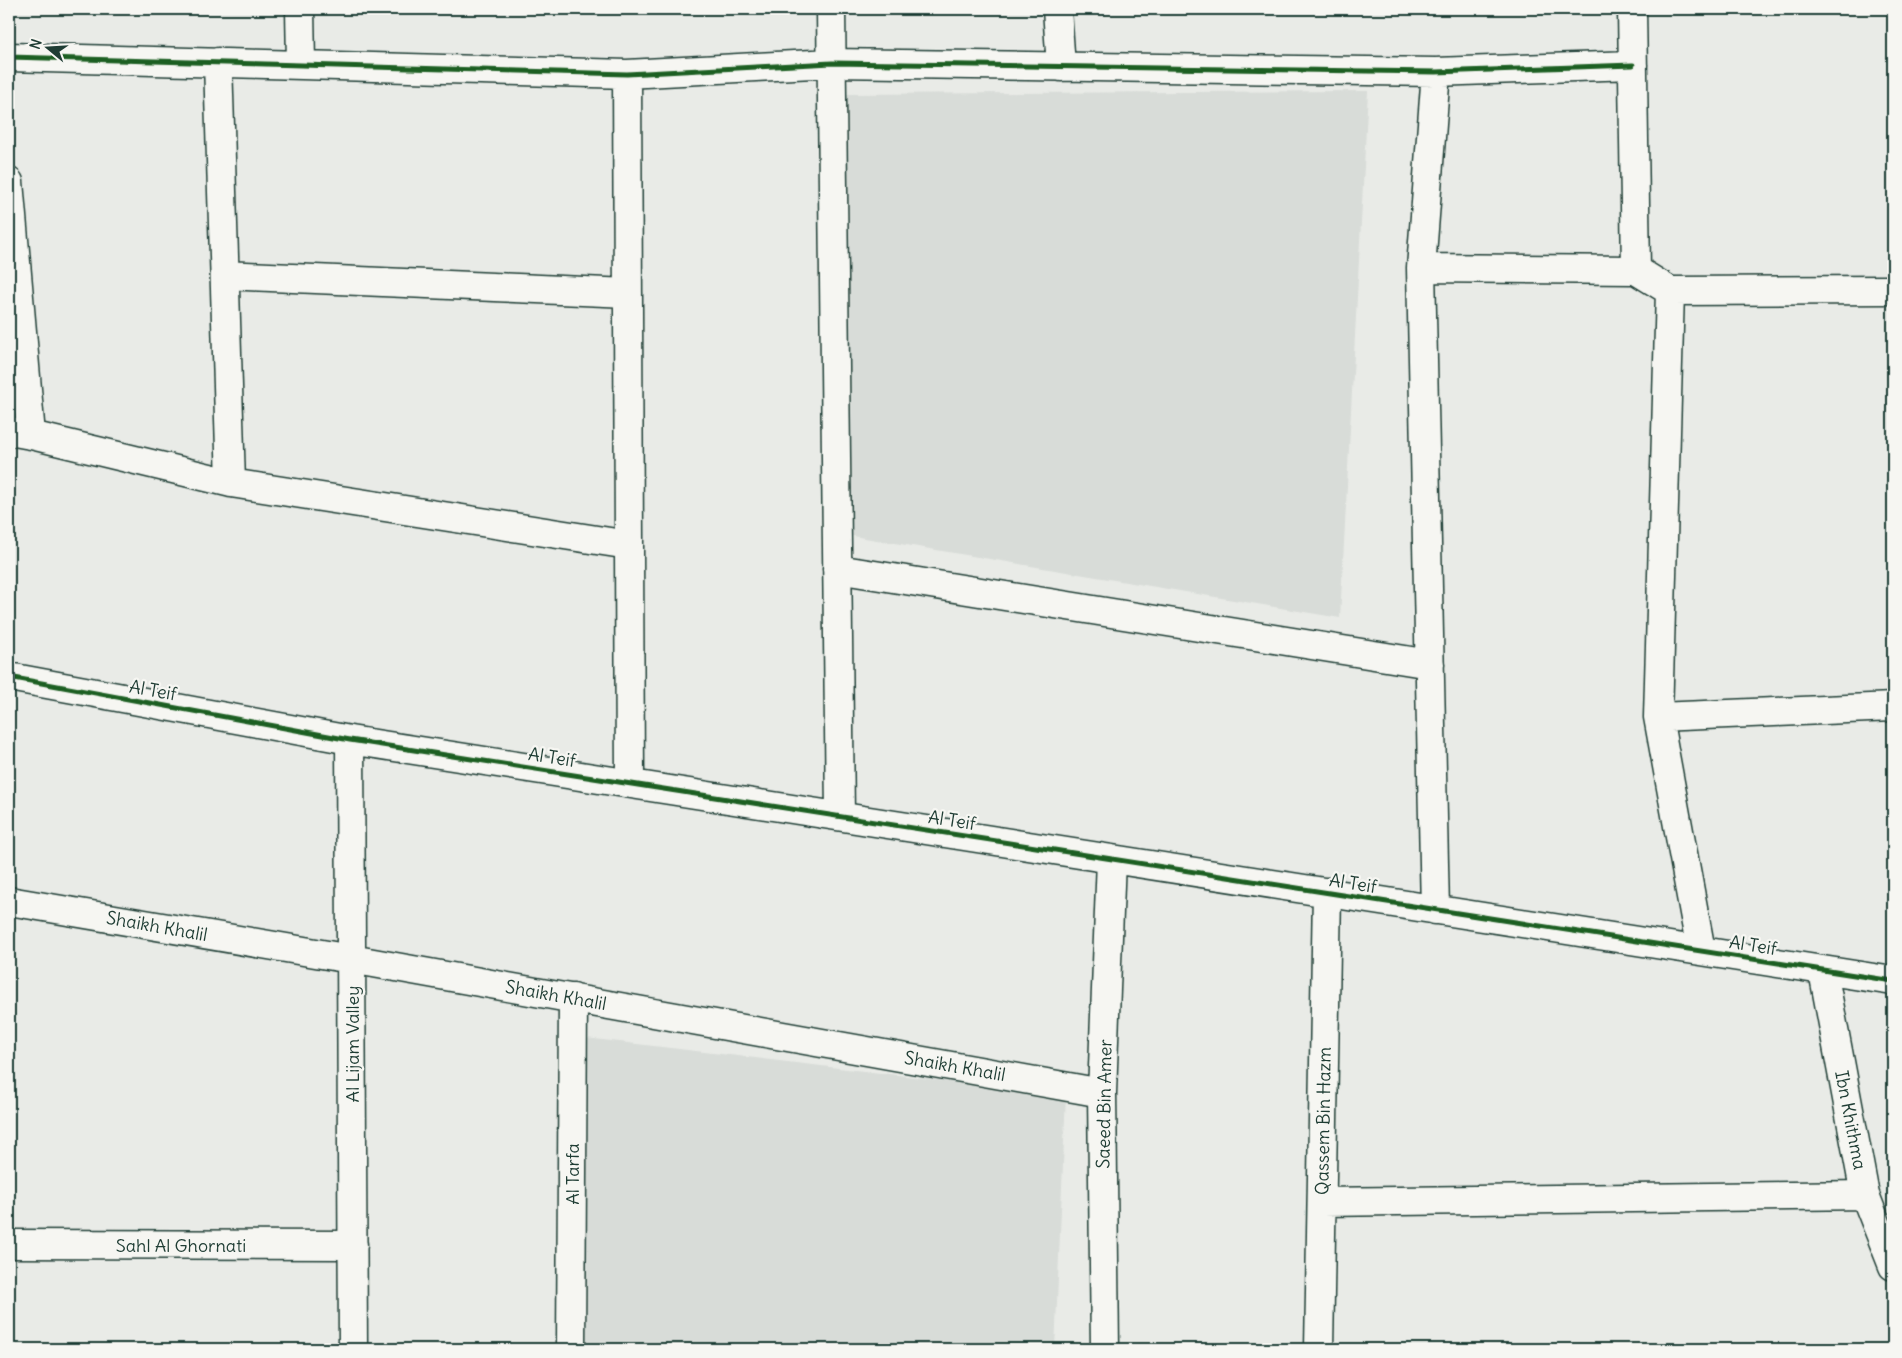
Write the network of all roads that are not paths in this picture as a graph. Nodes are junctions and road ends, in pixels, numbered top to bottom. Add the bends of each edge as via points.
1 (300, 9) edge
2 (831, 9) edge
3 (1056, 9) edge
4 (1632, 9) edge
5 (9, 57) edge
6 (218, 62) junction
7 (832, 63) junction
8 (301, 64) junction
9 (1633, 65) junction
10 (1061, 67) junction
11 (1436, 72) junction
12 (627, 74) junction
13 (9, 182) edge
14 (1421, 268) junction
15 (1636, 270) junction
16 (225, 276) junction
17 (1893, 290) edge
18 (1670, 291) junction
19 (628, 293) junction
20 (20, 433) edge
21 (231, 483) junction
22 (629, 545) junction
23 (837, 569) junction
24 (1430, 664) junction
25 (9, 678) edge
26 (1893, 706) edge
27 (1658, 716) junction
28 (350, 740) junction
29 (630, 783) junction
30 (840, 816) junction
31 (1111, 859) junction
32 (1327, 892) junction
33 (9, 901) edge
34 (1435, 910) junction
35 (1701, 951) junction
36 (351, 959) junction
37 (1823, 970) junction
38 (1893, 982) edge
39 (573, 998) junction
40 (1102, 1093) junction
41 (1865, 1195) junction
42 (1322, 1202) junction
43 (9, 1244) edge
44 (353, 1245) junction
45 (1893, 1266) edge
46 (353, 1349) edge
47 (571, 1349) edge
48 (1105, 1349) edge
49 (1319, 1349) edge

1 - 8 street
2 - 7 street
3 - 10 street
4 - 9 street
5 - 6 street
6 - 8 street
6 - 16 street
7 - 10 street
7 - 12 street
7 - 23 street
8 - 12 street
9 - 11 street
9 - 15 street
10 - 11 street
11 - 14 street
12 - 19 street
13 - 20 street
14 - 15 street
14 - 24 street
15 - 18 street
16 - 19 street
16 - 21 street
17 - 18 street
18 - 27 street
19 - 22 street
20 - 21 street
21 - 22 street
22 - 29 street
23 - 24 street
23 - 30 street
24 - 34 street
25 - 28 street, Al Teif
26 - 27 street
27 - 35 street
28 - 29 street, Al Teif
28 - 36 street, Al Lijam Valley
29 - 30 street, Al Teif
30 - 31 street, Al Teif
31 - 32 street, Al Teif
31 - 40 street, Saeed Bin Amer
32 - 34 street, Al Teif
32 - 42 street, Qassem Bin Hazm
33 - 36 street, Shaikh Khalil
34 - 35 street, Al Teif
35 - 37 street, Al Teif
36 - 39 street, Shaikh Khalil
36 - 44 street, Al Lijam Valley
37 - 38 street, Al Teif
37 - 41 street, Ibn Khithma
39 - 40 street, Shaikh Khalil
39 - 47 street, Al Tarfa
40 - 48 street, Saeed Bin Amer
41 - 42 street
41 - 45 street, Ibn Khithma
42 - 49 street, Qassem Bin Hazm
43 - 44 street, Sahl Al Ghornati
44 - 46 street, Al Lijam Valley

